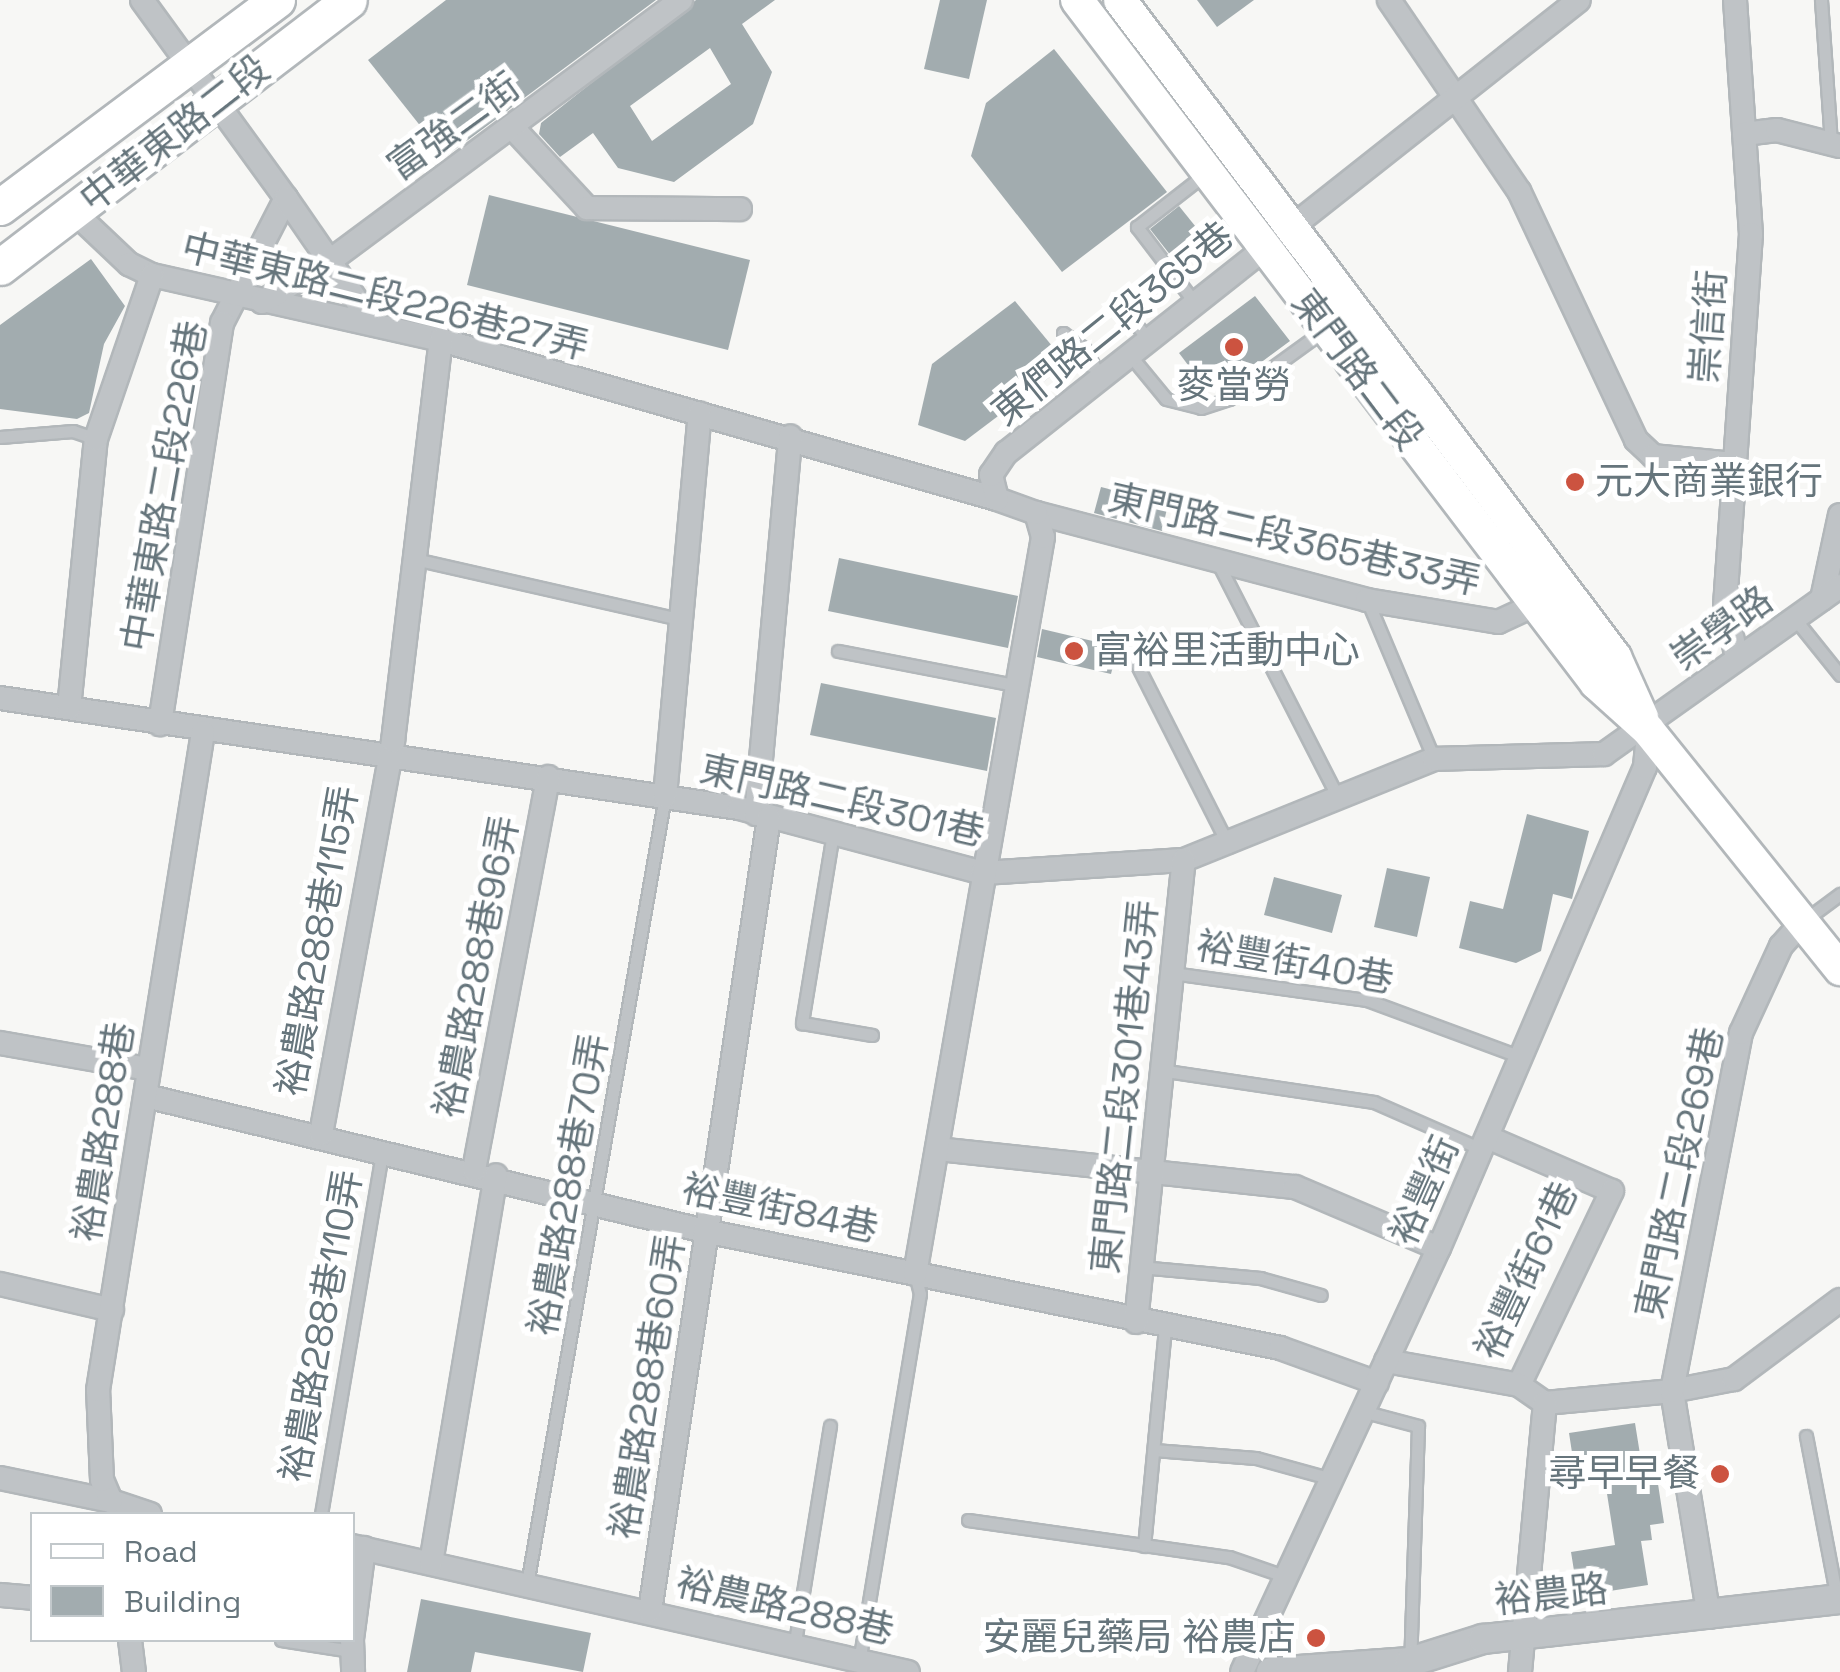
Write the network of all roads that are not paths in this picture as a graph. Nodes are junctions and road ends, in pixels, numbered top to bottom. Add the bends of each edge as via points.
1 (142, 0) edge
2 (278, 0) edge
3 (349, 0) edge
4 (681, 0) edge
5 (1077, 0) edge
6 (1120, 0) edge
7 (1389, 0) edge
8 (1580, 0) edge
9 (1735, 0) edge
10 (1821, 0) edge
11 (190, 64) junction
12 (1458, 100) junction
13 (215, 102) junction
14 (513, 128) junction
15 (1744, 134) junction
16 (1835, 145) edge
17 (1209, 171) junction
18 (286, 198) junction
19 (0, 207) edge
20 (740, 209) dead end
21 (74, 212) junction
22 (1293, 225) junction
23 (1266, 247) junction
24 (331, 260) junction
25 (0, 267) edge
26 (152, 275) junction
27 (251, 299) junction
28 (1195, 303) junction
29 (1128, 315) dead end
30 (373, 324) junction
31 (1326, 329) junction
32 (1148, 339) junction
33 (442, 340) junction
34 (1129, 354) junction
35 (700, 414) junction
36 (0, 437) edge
37 (790, 437) junction
38 (96, 439) junction
39 (1733, 464) junction
40 (997, 499) junction
41 (1036, 513) junction
42 (1840, 516) edge
43 (412, 558) junction
44 (1220, 567) junction
45 (1831, 593) edge
46 (1367, 600) junction
47 (1535, 605) junction
48 (679, 619) junction
49 (1794, 619) junction
50 (838, 651) dead end
51 (1738, 658) junction
52 (1135, 661) dead end
53 (1840, 674) edge
54 (1015, 684) junction
55 (0, 698) edge
56 (69, 708) junction
57 (160, 724) junction
58 (1648, 730) junction
59 (203, 732) junction
60 (1434, 759) junction
61 (384, 760) junction
62 (548, 776) junction
63 (665, 796) junction
64 (1340, 802) junction
65 (762, 816) junction
66 (833, 834) junction
67 (1229, 846) junction
68 (1184, 860) junction
69 (983, 873) junction
70 (1840, 894) edge
71 (1802, 923) junction
72 (1840, 969) edge
73 (1171, 972) junction
74 (872, 1036) dead end
75 (0, 1044) edge
76 (1521, 1056) junction
77 (146, 1069) junction
78 (1160, 1070) junction
79 (146, 1096) junction
80 (320, 1134) junction
81 (1484, 1143) junction
82 (383, 1148) junction
83 (938, 1149) junction
84 (485, 1172) junction
85 (1149, 1172) junction
86 (595, 1201) junction
87 (705, 1231) junction
88 (1439, 1248) junction
89 (1140, 1267) junction
90 (915, 1274) junction
91 (0, 1284) edge
92 (1322, 1295) dead end
93 (1840, 1300) edge
94 (112, 1310) junction
95 (1136, 1322) junction
96 (1165, 1327) junction
97 (1381, 1372) junction
98 (1518, 1385) junction
99 (1672, 1391) junction
100 (1545, 1403) junction
101 (1362, 1411) junction
102 (830, 1426) dead end
103 (1806, 1436) dead end
104 (1154, 1450) junction
105 (0, 1478) edge
106 (1332, 1479) junction
107 (119, 1509) edge
108 (321, 1512) edge
109 (968, 1520) dead end
110 (1144, 1546) junction
111 (358, 1547) edge
112 (431, 1563) junction
113 (1286, 1577) junction
114 (527, 1584) junction
115 (0, 1595) edge
116 (30, 1598) edge
117 (355, 1598) edge
118 (1838, 1599) edge
119 (650, 1611) junction
120 (1710, 1618) junction
121 (1527, 1636) junction
122 (130, 1642) edge
123 (295, 1642) edge
124 (794, 1648) junction
125 (352, 1650) edge
126 (859, 1662) junction
127 (1410, 1662) junction
128 (134, 1672) edge
129 (908, 1672) edge
130 (1242, 1672) edge
131 (1271, 1672) edge
132 (1520, 1672) edge

1 - 11 street
2 - 11 main road, 中華東路二段
3 - 13 main road, 中華東路二段
4 - 14 street, 富強二街
5 - 17 main road, 東門路二段
6 - 22 main road, 東門路二段
7 - 12 street
8 - 12 street, 東們路二段365巷
9 - 15 street, 崇信街
10 - 16 lane
11 - 13 street
11 - 19 main road, 中華東路二段
12 - 22 street, 東們路二段365巷
12 - 39 street via 1519,191 1636,440 1653,456
13 - 18 street
13 - 21 main road, 中華東路二段
14 - 20 street via 588,208
14 - 24 street, 富強二街
15 - 16 street via 1778,130
15 - 39 street, 崇信街 via 1751,234
17 - 23 main road, 東門路二段
17 - 28 lane via 1137,227
18 - 24 street
18 - 27 street, 中華東路二段226巷
21 - 25 main road, 中華東路二段
21 - 26 street, 中華東路二段226巷27弄
22 - 23 street, 東們路二段365巷
22 - 58 main road, 東門路二段 via 1615,657
23 - 28 street, 東們路二段365巷
23 - 31 main road, 東門路二段
24 - 27 street, 富強二街
24 - 30 street
26 - 27 street, 中華東路二段226巷27弄
26 - 38 street
27 - 30 street, 中華東路二段226巷27弄
27 - 57 street, 中華東路二段226巷 via 222,323
28 - 32 street, 東們路二段365巷
29 - 32 lane
30 - 33 street, 中華東路二段226巷27弄
31 - 34 lane via 1229,398 1201,408 1166,399
31 - 47 main road, 東門路二段
32 - 34 street, 東們路二段365巷
33 - 35 street, 中華東路二段226巷27弄
33 - 43 street, 裕農路288巷115弄
34 - 40 street, 東們路二段365巷 via 1096,371 1006,453 992,476
35 - 37 street, 中華東路二段226巷27弄
35 - 48 street
36 - 38 lane via 74,431
37 - 40 street, 中華東路二段226巷27弄
37 - 65 street, 裕農路288巷60弄
38 - 56 street
39 - 51 street, 崇信街 via 1725,606
40 - 41 street
41 - 44 street, 東門路二段365巷33弄
41 - 54 street via 1043,536
42 - 45 street
43 - 48 lane
43 - 61 street, 裕農路288巷115弄 via 392,741
44 - 46 street, 東門路二段365巷33弄
44 - 64 lane
45 - 49 street, 崇學路
46 - 47 street, 東門路二段365巷33弄 via 1498,622
46 - 60 lane
47 - 58 main road, 東門路二段 via 1596,683
48 - 63 street
49 - 51 street, 崇學路
49 - 53 lane
50 - 54 lane
51 - 58 street, 崇學路
52 - 67 lane
54 - 69 street
55 - 56 street, 東門路二段301巷
56 - 57 street, 東門路二段301巷
57 - 59 street, 東門路二段301巷
58 - 60 street, 東門路二段301巷 via 1604,754
58 - 71 main road, 東門路二段
58 - 76 street, 裕豐街 via 1645,766
59 - 61 street, 東門路二段301巷
59 - 77 street, 裕農路288巷
60 - 64 street, 東門路二段301巷
61 - 62 street, 東門路二段301巷 via 454,760
61 - 80 street, 裕農路288巷115弄
62 - 63 street, 東門路二段301巷
62 - 84 street, 裕農路288巷96弄
63 - 65 street, 東門路二段301巷
63 - 86 lane, 裕農路288巷70弄
64 - 67 street, 東門路二段301巷
65 - 66 street, 東門路二段301巷
65 - 87 street, 裕農路288巷60弄
66 - 69 street, 東門路二段301巷
66 - 74 lane via 802,1023
67 - 68 street, 東門路二段301巷
68 - 69 street, 東門路二段301巷
68 - 73 street, 東門路二段301巷43弄
69 - 83 street
70 - 71 lane
71 - 72 main road, 東門路二段
71 - 99 street, 東門路二段269巷 via 1781,946 1741,1033
73 - 76 lane, 裕豐街40巷 via 1367,1000
73 - 78 street, 東門路二段301巷43弄
75 - 77 street
76 - 81 street, 裕豐街
77 - 79 street, 裕農路288巷
78 - 81 lane via 1374,1102
78 - 85 street, 東門路二段301巷43弄
79 - 80 street, 裕豐街84巷
79 - 94 street, 裕農路288巷
80 - 82 street, 裕豐街84巷
81 - 88 street, 裕豐街
81 - 98 street, 裕豐街61巷 via 1612,1192
82 - 84 street, 裕豐街84巷
82 - 108 lane, 裕農路288巷110弄
83 - 85 street
83 - 90 street
84 - 86 street, 裕豐街84巷
84 - 112 street, 裕農路288巷96弄
85 - 88 street via 1295,1187
85 - 89 street, 東門路二段301巷43弄
86 - 87 street, 裕豐街84巷
86 - 114 lane, 裕農路288巷70弄
87 - 90 street, 裕豐街84巷
87 - 119 street, 裕農路288巷60弄
88 - 97 street, 裕豐街
89 - 92 lane via 1260,1278
89 - 95 street, 東門路二段301巷43弄
90 - 95 street, 裕豐街84巷
90 - 126 lane via 920,1294
91 - 94 street
93 - 99 street via 1734,1379
94 - 107 street, 裕農路288巷 via 98,1390 102,1480
95 - 96 street, 裕豐街84巷
96 - 97 street, 裕豐街84巷
96 - 104 lane
97 - 98 street, 裕豐街61巷
97 - 101 street, 裕豐街
98 - 100 street
99 - 100 street
99 - 120 street
100 - 121 street
101 - 106 street, 裕豐街
101 - 127 lane via 1418,1426
102 - 124 lane
103 - 118 lane
104 - 106 lane via 1256,1458
104 - 110 lane
105 - 107 street
106 - 113 street, 裕豐街
109 - 110 lane
110 - 113 lane via 1229,1557
111 - 112 street, 裕農路288巷
111 - 117 street
112 - 114 street, 裕農路288巷
113 - 130 street, 裕豐街
114 - 119 street, 裕農路288巷
115 - 116 street
118 - 120 street, 裕農路
119 - 124 street, 裕農路288巷
120 - 121 street, 裕農路
121 - 127 street, 裕農路 via 1482,1639
121 - 132 street
122 - 128 street
123 - 125 lane
124 - 126 street, 裕農路288巷
126 - 129 street, 裕農路288巷
127 - 131 street, 裕農路

